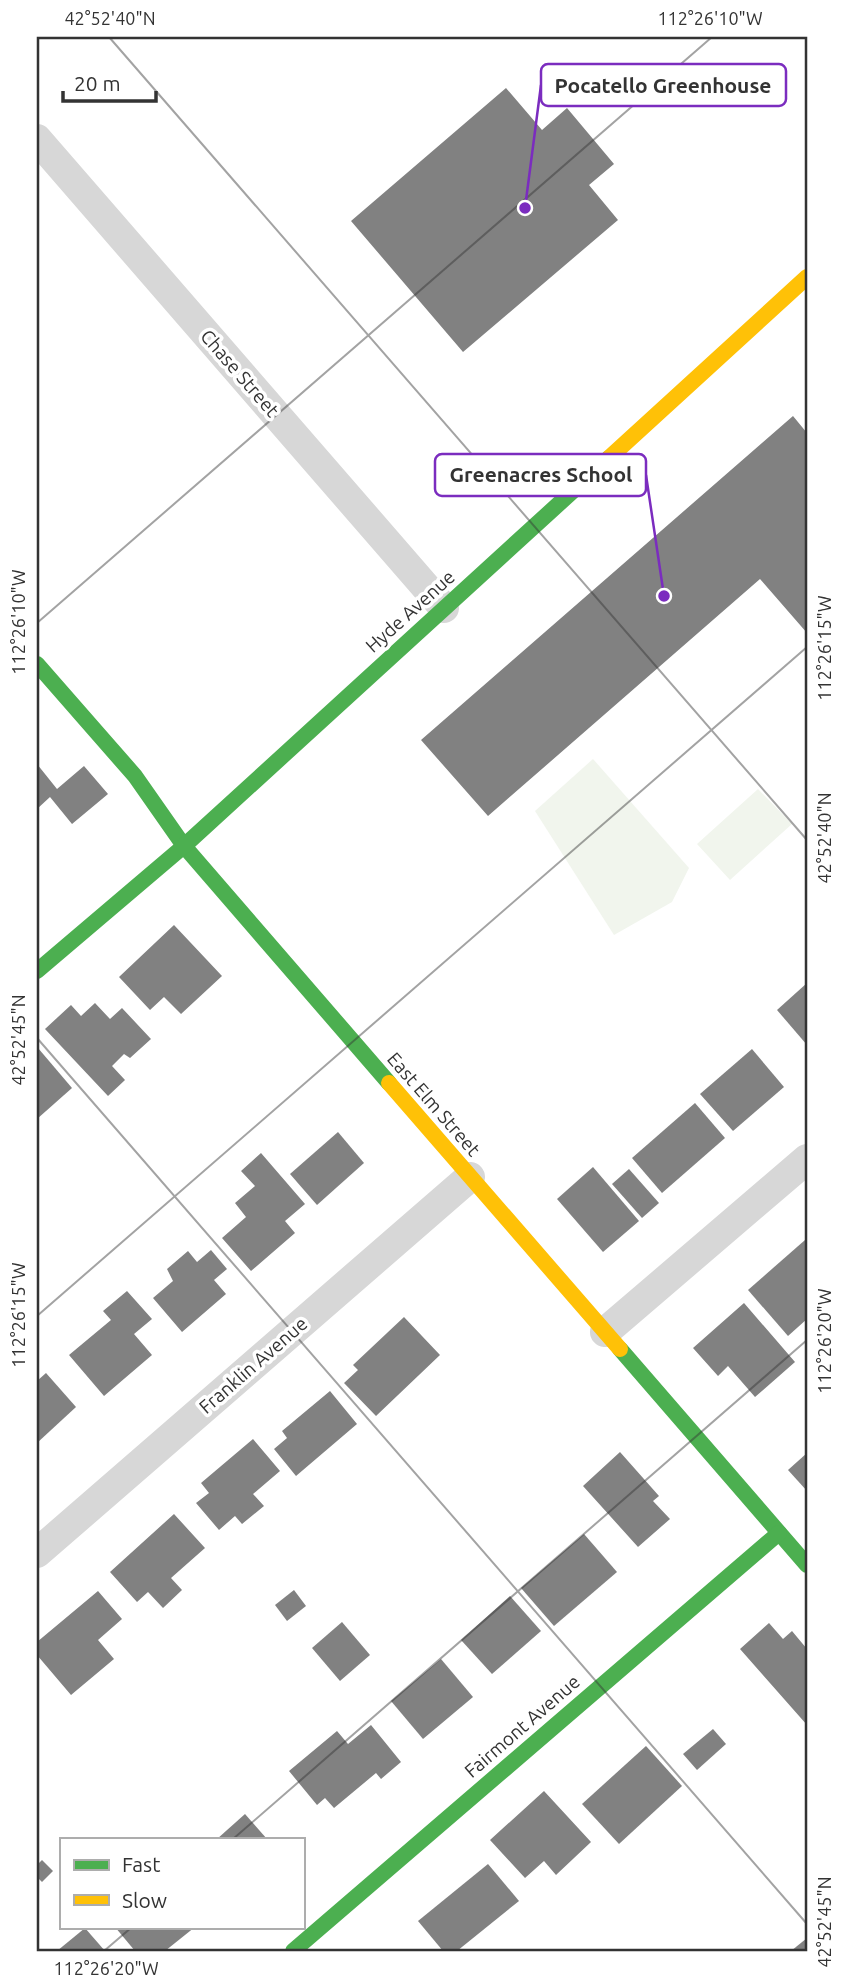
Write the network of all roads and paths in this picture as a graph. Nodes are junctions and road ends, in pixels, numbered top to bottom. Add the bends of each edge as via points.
1 (37, 139) edge
2 (807, 277) edge
3 (444, 608) junction
4 (37, 664) edge
5 (184, 846) junction
6 (37, 971) edge
7 (807, 1159) edge
8 (470, 1177) junction
9 (605, 1332) junction
10 (779, 1533) junction
11 (37, 1553) edge
12 (807, 1565) edge
13 (293, 1951) edge

1 - 3 street, Chase Street
2 - 3 street, Hyde Avenue
3 - 5 street, Hyde Avenue
4 - 5 street, East Elm Street via 135,776
5 - 6 street, Hyde Avenue
5 - 8 street, East Elm Street
7 - 9 street
8 - 9 street, East Elm Street
8 - 11 street, Franklin Avenue
9 - 10 street, East Elm Street
10 - 12 street, East Elm Street
10 - 13 street, Fairmont Avenue

